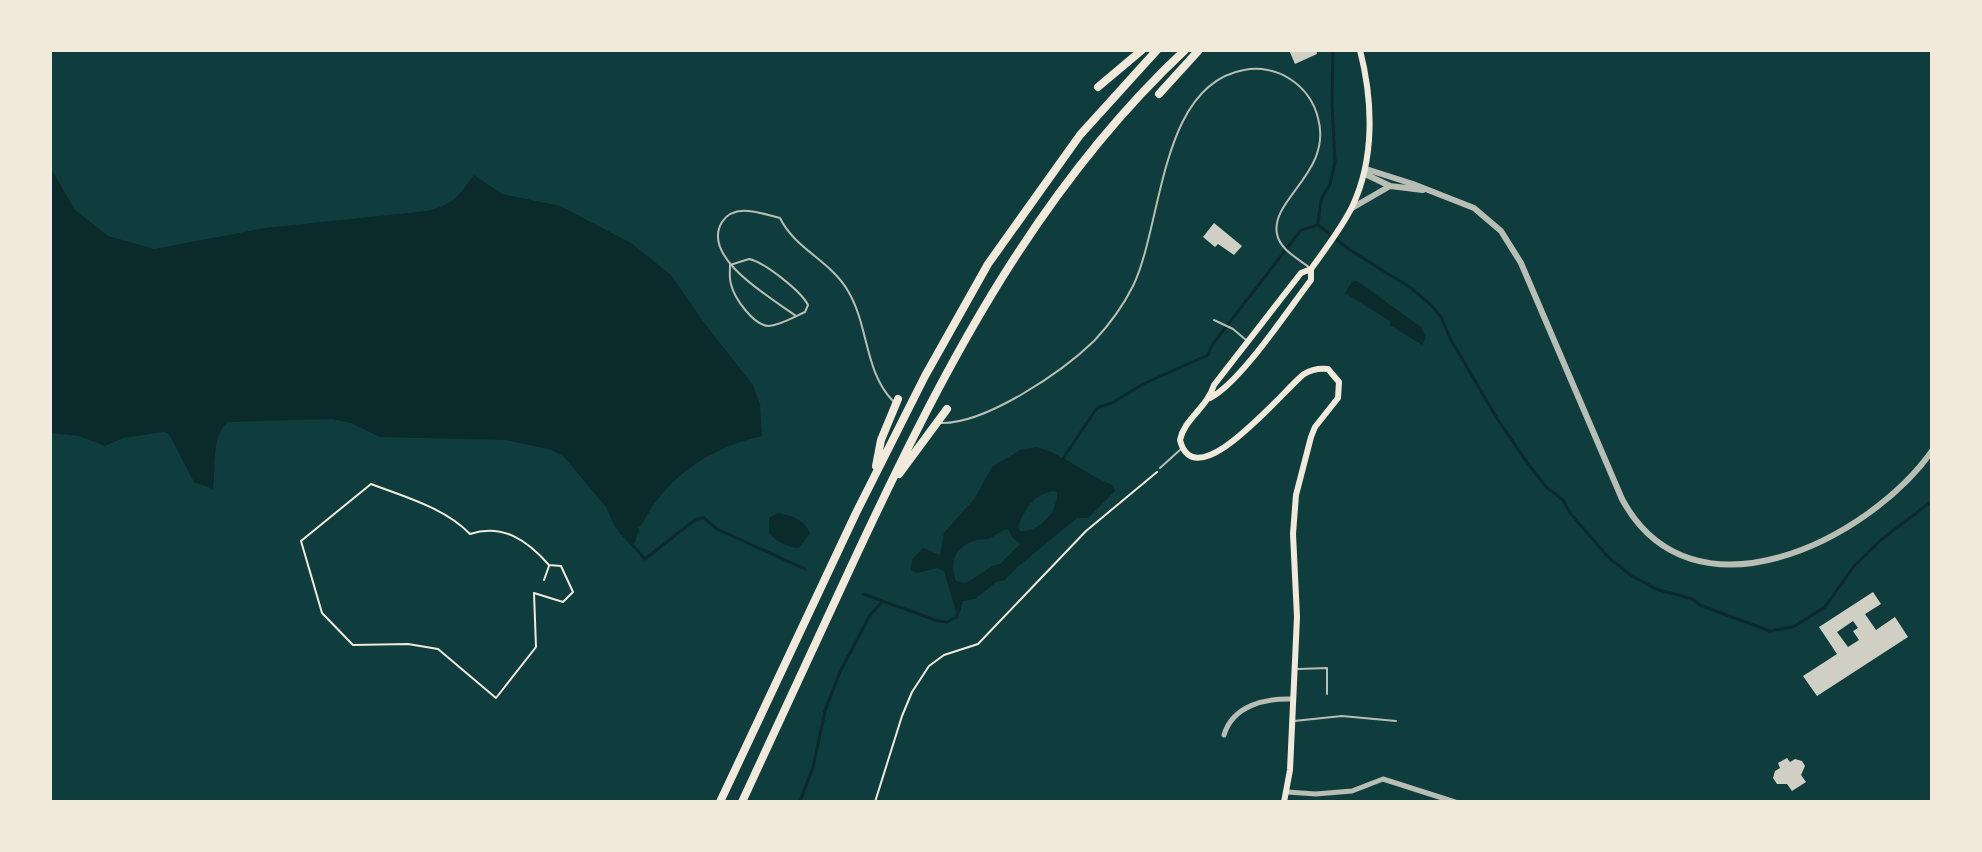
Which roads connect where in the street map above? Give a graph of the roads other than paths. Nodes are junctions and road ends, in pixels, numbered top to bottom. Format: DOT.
graph roads {
  1 [pos="1142,50"];
  2 [pos="1157,50"];
  3 [pos="1185,50"];
  4 [pos="1199,50"];
  5 [pos="1360,50"];
  6 [pos="1098,87"];
  7 [pos="1159,94"];
  8 [pos="1365,172"];
  9 [pos="1390,186"];
  10 [pos="1426,190"];
  11 [pos="1351,209"];
  12 [pos="730,265"];
  13 [pos="1311,269"];
  14 [pos="796,316"];
  15 [pos="1214,320"];
  16 [pos="1247,341"];
  17 [pos="1210,398"];
  18 [pos="898,399"];
  19 [pos="947,409"];
  20 [pos="908,413"];
  21 [pos="916,417"];
  22 [pos="924,420"];
  23 [pos="934,423"];
  24 [pos="1182,448"];
  25 [pos="1932,451"];
  26 [pos="1160,468"];
  27 [pos="874,479"];
  28 [pos="890,484"];
  29 [pos="1294,669"];
  30 [pos="1327,694"];
  31 [pos="1293,699"];
  32 [pos="1292,721"];
  33 [pos="1396,721"];
  34 [pos="1224,735"];
  35 [pos="1287,792"];
  36 [pos="720,802"];
  37 [pos="742,802"];
  38 [pos="1284,802"];
  39 [pos="1455,802"];
  1 -- 6 [label="highway"];
  2 -- 27 [label="highway"];
  3 -- 28 [label="highway"];
  4 -- 7 [label="highway"];
  5 -- 8 [label="main road"];
  8 -- 9 [label="street"];
  8 -- 10 [label="street"];
  8 -- 11 [label="main road"];
  9 -- 10 [label="street"];
  9 -- 11 [label="street"];
  10 -- 25 [label="street"];
  11 -- 13 [label="main road"];
  12 -- 14 [label="lane"];
  12 -- 14 [label="lane"];
  12 -- 14 [label="lane"];
  12 -- 20 [label="lane"];
  13 -- 16 [label="main road"];
  13 -- 17 [label="main road"];
  13 -- 23 [label="lane"];
  15 -- 16 [label="lane"];
  16 -- 17 [label="main road"];
  17 -- 24 [label="main road"];
  18 -- 27 [label="highway"];
  19 -- 28 [label="highway"];
  21 -- 22 [label="lane"];
  24 -- 26 [label="lane"];
  24 -- 29 [label="main road"];
  27 -- 36 [label="highway"];
  28 -- 37 [label="highway"];
  29 -- 30 [label="lane"];
  29 -- 31 [label="main road"];
  31 -- 32 [label="main road"];
  31 -- 34 [label="street"];
  32 -- 33 [label="lane"];
  32 -- 35 [label="main road"];
  35 -- 38 [label="main road"];
  35 -- 39 [label="street"];
}
